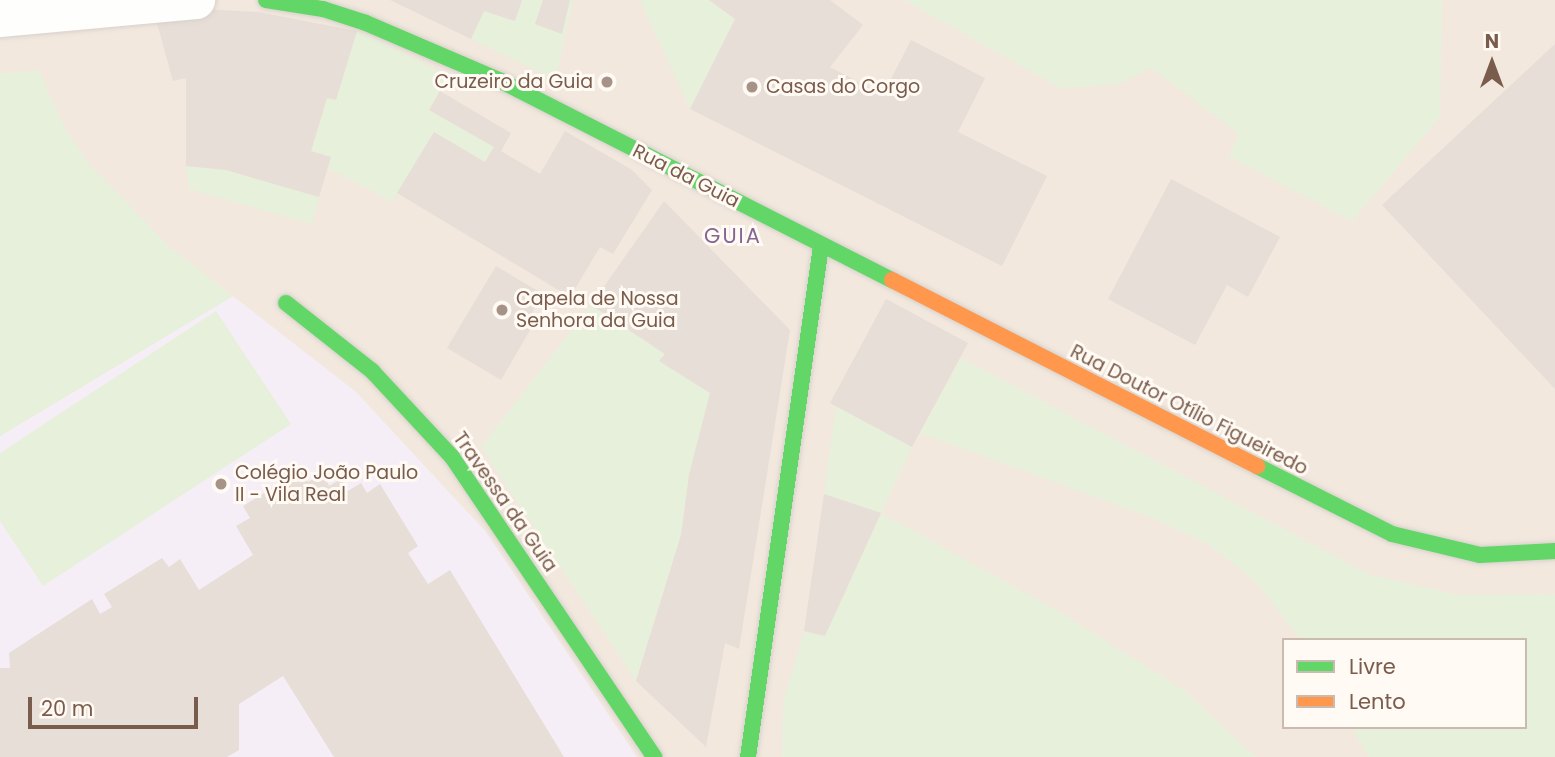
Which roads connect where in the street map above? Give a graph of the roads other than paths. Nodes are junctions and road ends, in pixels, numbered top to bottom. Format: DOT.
graph roads {
  1 [pos="196,0"];
  2 [pos="266,0"];
  3 [pos="0,18"];
  4 [pos="821,246"];
  5 [pos="286,303"];
  6 [pos="1555,551"];
  7 [pos="654,757"];
  8 [pos="748,757"];
  1 -- 3 [label="street"];
  2 -- 4 [label="street, Rua da Guia"];
  4 -- 6 [label="street, Rua Doutor Otílio Figueiredo"];
  4 -- 8 [label="street"];
  5 -- 7 [label="street, Travessa da Guia"];
}
